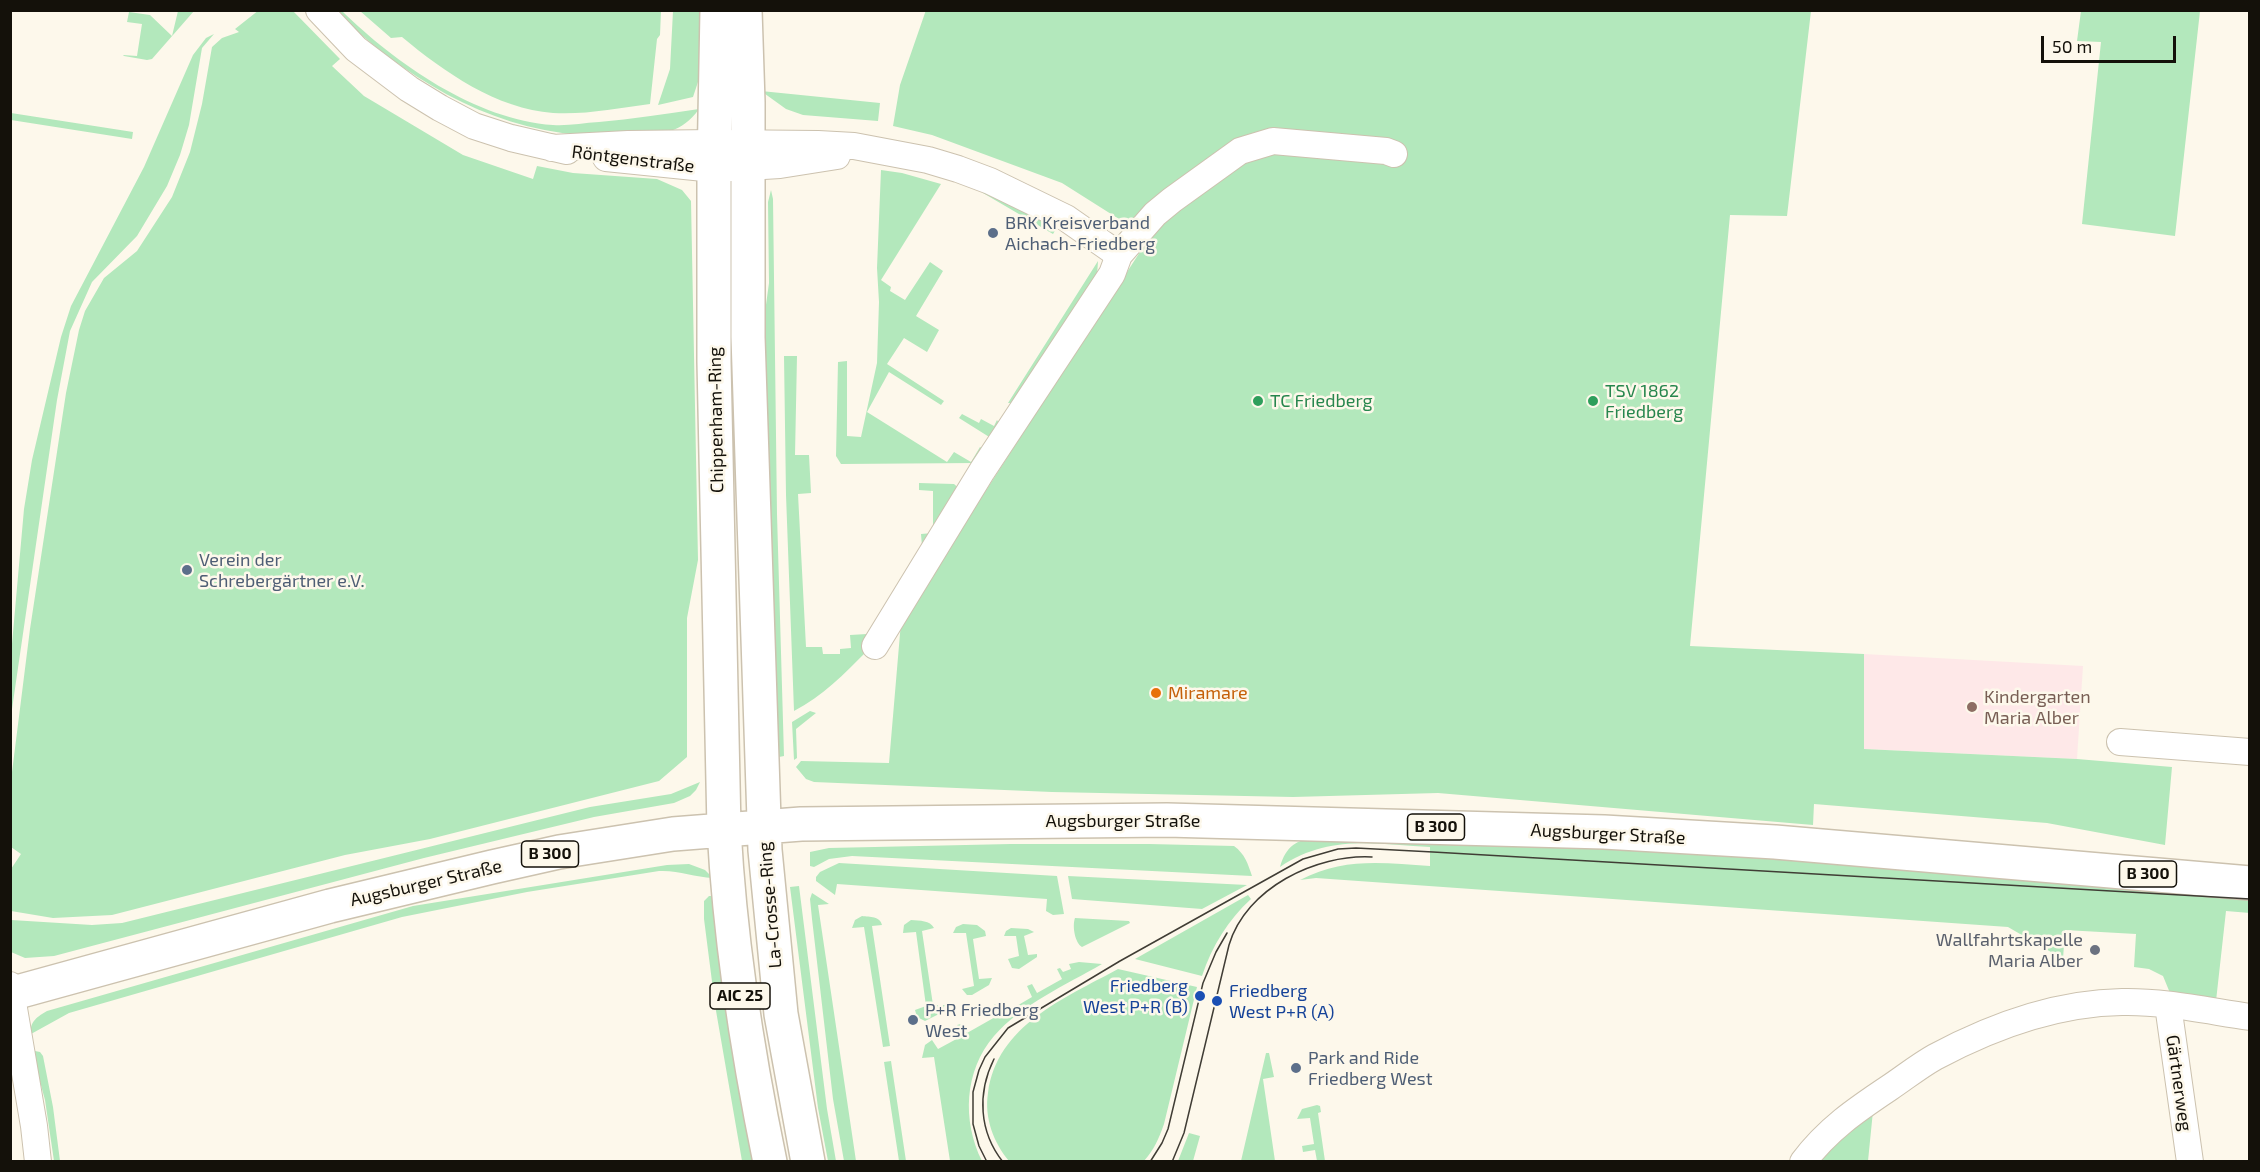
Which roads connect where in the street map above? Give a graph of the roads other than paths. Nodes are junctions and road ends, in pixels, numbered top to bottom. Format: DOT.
graph roads {
  1 [pos="319,10"];
  2 [pos="717,10"];
  3 [pos="745,10"];
  4 [pos="1395,154"];
  5 [pos="748,155"];
  6 [pos="714,156"];
  7 [pos="1119,255"];
  8 [pos="875,646"];
  9 [pos="2120,742"];
  10 [pos="2250,753"];
  11 [pos="764,826"];
  12 [pos="724,830"];
  13 [pos="2250,883"];
  14 [pos="11,991"];
  15 [pos="2168,1005"];
  16 [pos="2250,1017"];
  17 [pos="10,1078"];
  18 [pos="34,1126"];
  19 [pos="38,1161"];
  20 [pos="770,1161"];
  21 [pos="808,1161"];
  22 [pos="1803,1161"];
  23 [pos="2190,1161"];
  1 -- 6 [label="street, Röntgenstraße"];
  2 -- 6 [label="main road, Chippenham-Ring"];
  3 -- 5 [label="main road, Chippenham-Ring"];
  4 -- 7 [label="street"];
  5 -- 6 [label="street, Röntgenstraße"];
  5 -- 7 [label="street, Röntgenstraße"];
  5 -- 11 [label="main road, Chippenham-Ring"];
  6 -- 12 [label="main road, Chippenham-Ring"];
  7 -- 8 [label="street"];
  9 -- 10 [label="street"];
  11 -- 12 [label="main road, Augsburger Straße / B 300"];
  11 -- 13 [label="main road, Augsburger Straße / B 300"];
  11 -- 21 [label="main road, La-Crosse-Ring / AIC 25"];
  12 -- 14 [label="main road, Augsburger Straße / B 300"];
  12 -- 20 [label="main road, AIC 25"];
  14 -- 18 [label="street"];
  15 -- 16 [label="street"];
  15 -- 22 [label="street"];
  15 -- 23 [label="street, Gärtnerweg"];
  17 -- 18 [label="street"];
  18 -- 19 [label="street"];
}
